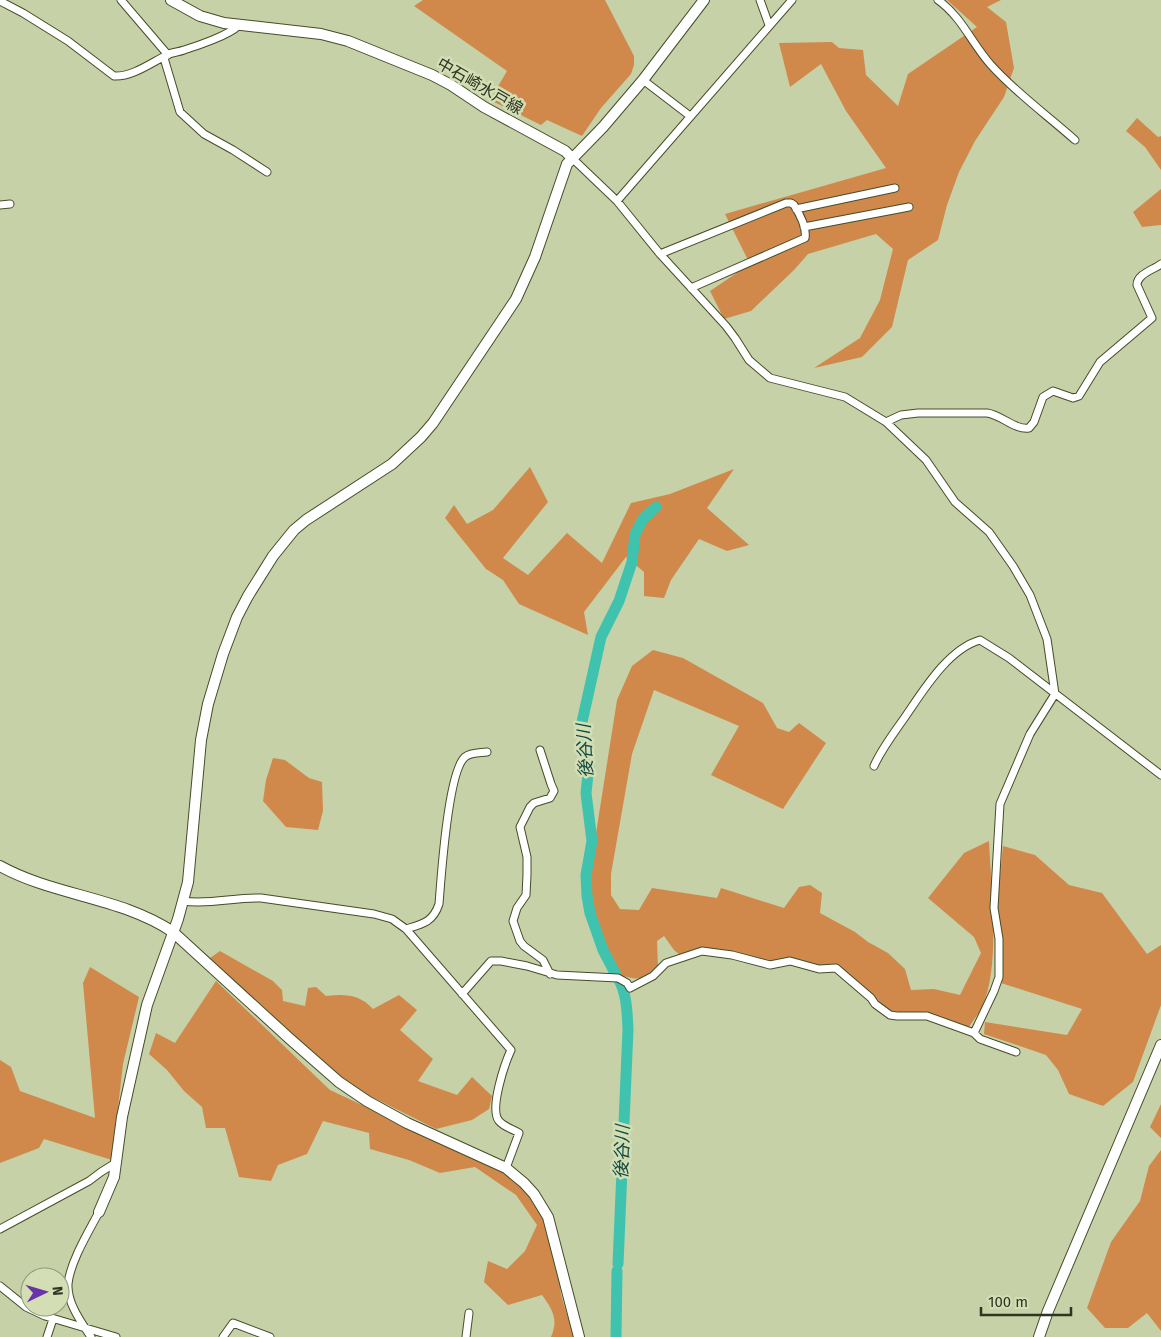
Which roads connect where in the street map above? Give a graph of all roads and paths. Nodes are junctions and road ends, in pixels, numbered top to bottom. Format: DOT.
graph roads {
  1 [pos="120,0"];
  2 [pos="171,0"];
  3 [pos="704,0"];
  4 [pos="760,0"];
  5 [pos="792,0"];
  6 [pos="938,0"];
  7 [pos="0,1"];
  8 [pos="769,25"];
  9 [pos="238,26"];
  10 [pos="166,56"];
  11 [pos="643,80"];
  12 [pos="690,116"];
  13 [pos="1075,140"];
  14 [pos="572,158"];
  15 [pos="267,172"];
  16 [pos="895,188"];
  17 [pos="617,201"];
  18 [pos="10,204"];
  19 [pos="0,205"];
  20 [pos="909,207"];
  21 [pos="796,209"];
  22 [pos="804,227"];
  23 [pos="660,254"];
  24 [pos="1161,264"];
  25 [pos="690,288"];
  26 [pos="886,422"];
  27 [pos="1055,694"];
  28 [pos="540,750"];
  29 [pos="487,752"];
  30 [pos="874,766"];
  31 [pos="1161,776"];
  32 [pos="0,866"];
  33 [pos="183,901"];
  34 [pos="406,929"];
  35 [pos="173,932"];
  36 [pos="550,974"];
  37 [pos="462,994"];
  38 [pos="974,1033"];
  39 [pos="1161,1045"];
  40 [pos="1016,1052"];
  41 [pos="117,1162"];
  42 [pos="506,1168"];
  43 [pos="98,1212"];
  44 [pos="0,1230"];
  45 [pos="0,1286"];
  46 [pos="469,1313"];
  47 [pos="53,1319"];
  48 [pos="85,1327"];
  49 [pos="47,1337"];
  50 [pos="91,1337"];
  51 [pos="116,1337"];
  52 [pos="223,1337"];
  53 [pos="270,1337"];
  54 [pos="466,1337"];
  55 [pos="580,1337"];
  56 [pos="1039,1337"];
  1 -- 10 [label="street"];
  2 -- 9 [label="street, 中石崎水戸線"];
  3 -- 11 [label="street"];
  4 -- 8 [label="street"];
  5 -- 8 [label="street"];
  6 -- 13 [label="street"];
  7 -- 10 [label="street"];
  8 -- 12 [label="street"];
  9 -- 10 [label="street"];
  9 -- 14 [label="street, 中石崎水戸線"];
  10 -- 15 [label="street"];
  11 -- 12 [label="street"];
  11 -- 14 [label="street"];
  12 -- 17 [label="street"];
  14 -- 17 [label="street"];
  14 -- 33 [label="street"];
  16 -- 21 [label="street"];
  17 -- 23 [label="street"];
  18 -- 19 [label="street"];
  20 -- 22 [label="street"];
  21 -- 22 [label="street"];
  21 -- 23 [label="street"];
  22 -- 25 [label="street"];
  23 -- 25 [label="street"];
  24 -- 26 [label="street"];
  25 -- 26 [label="street"];
  26 -- 27 [label="street"];
  27 -- 30 [label="street"];
  27 -- 31 [label="street"];
  27 -- 38 [label="street"];
  28 -- 36 [label="street"];
  29 -- 34 [label="street"];
  32 -- 35 [label="street"];
  33 -- 34 [label="street"];
  33 -- 35 [label="street"];
  34 -- 37 [label="street"];
  35 -- 41 [label="street"];
  35 -- 42 [label="street"];
  36 -- 37 [label="street"];
  36 -- 38 [label="street"];
  37 -- 42 [label="street"];
  38 -- 40 [label="street"];
  39 -- 56 [label="street"];
  41 -- 43 [label="street"];
  41 -- 44 [label="street"];
  42 -- 55 [label="street"];
  43 -- 48 [label="street"];
  45 -- 47 [label="street"];
  46 -- 54 [label="street"];
  47 -- 48 [label="street"];
  47 -- 49 [label="street"];
  48 -- 50 [label="street"];
  48 -- 51 [label="street"];
  52 -- 53 [label="street"];
}
